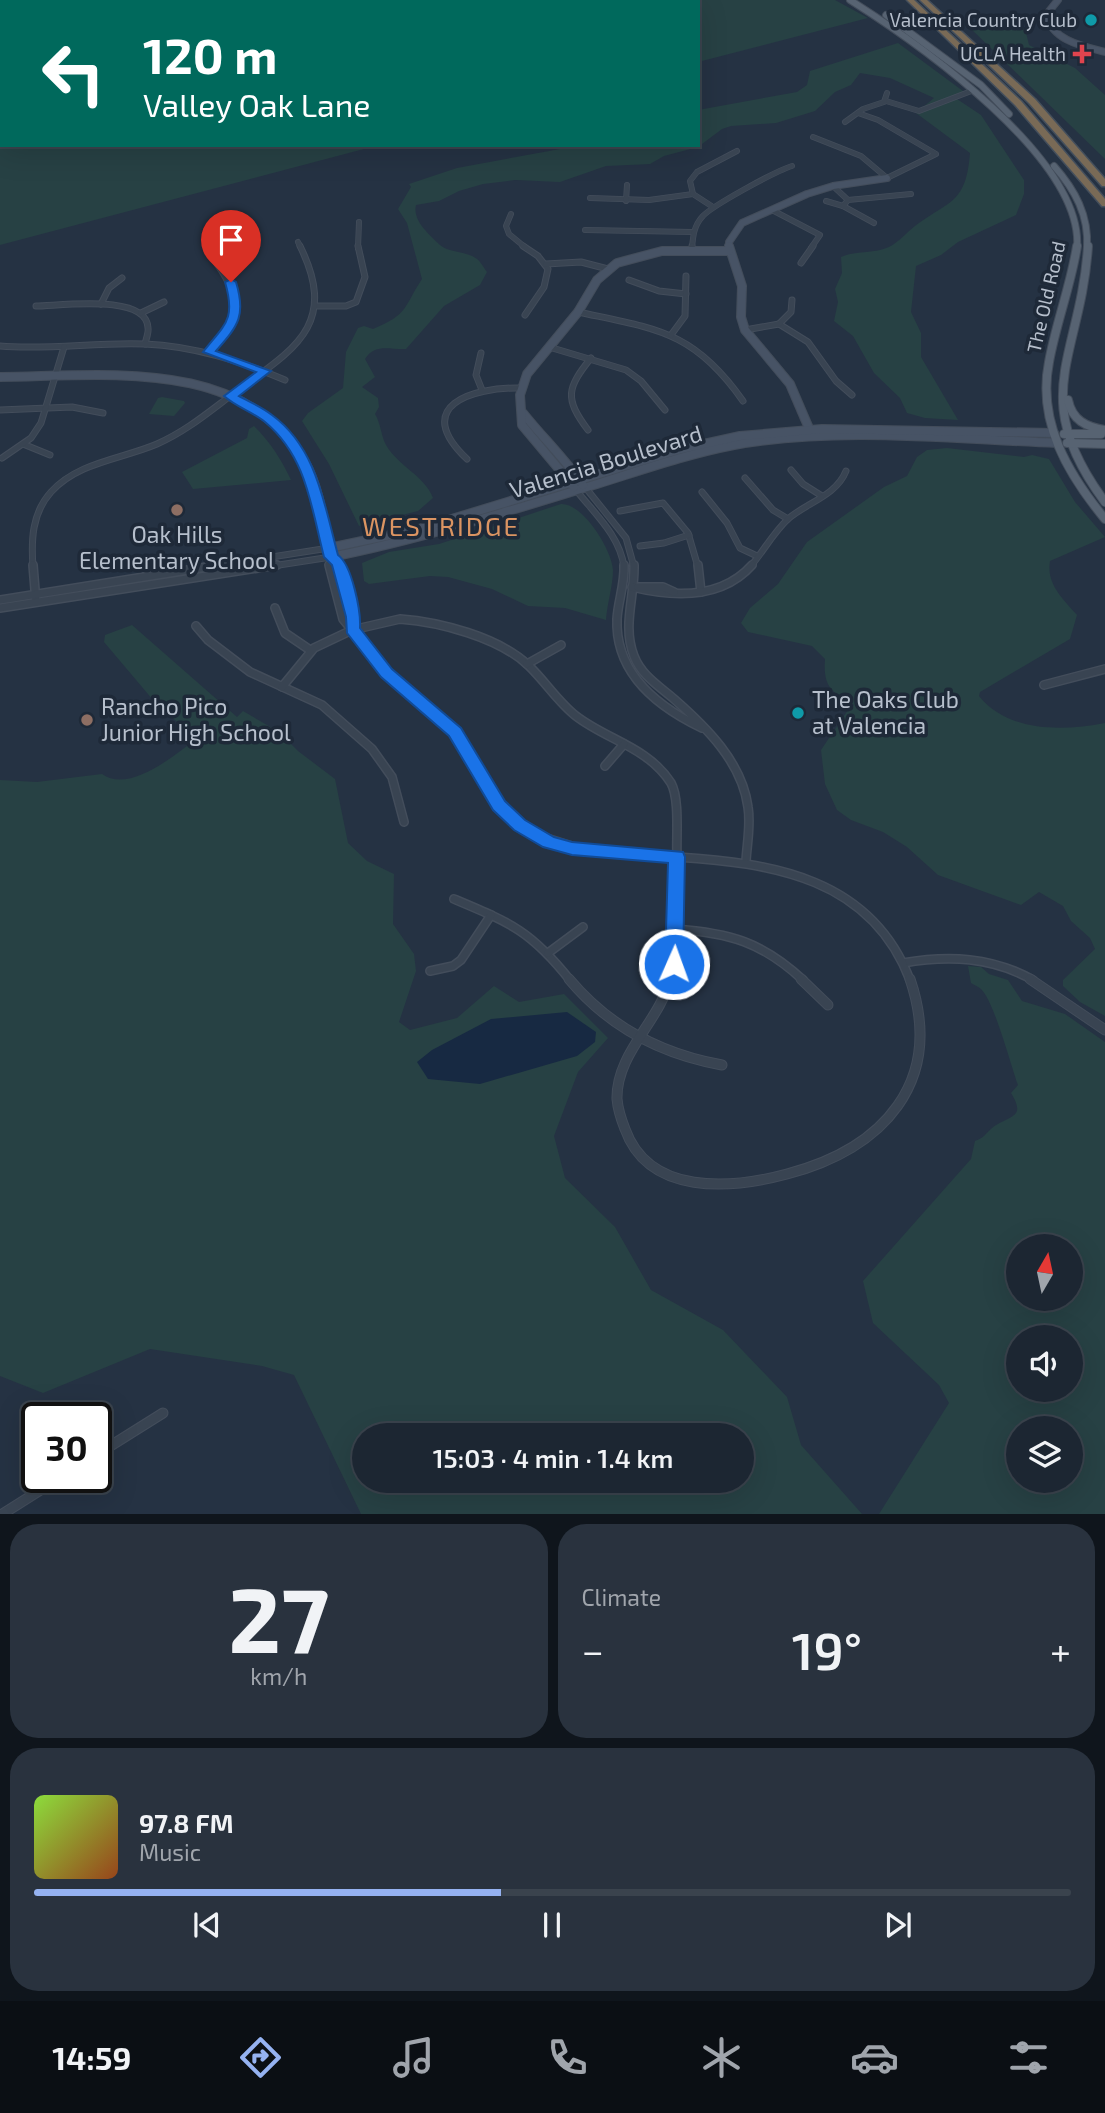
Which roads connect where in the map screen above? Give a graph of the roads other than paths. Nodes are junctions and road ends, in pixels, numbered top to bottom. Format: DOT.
graph roads {
  1 [pos="850,0"];
  2 [pos="860,0"];
  3 [pos="909,0"];
  4 [pos="1058,0"];
  5 [pos="926,2"];
  6 [pos="1105,52"];
  7 [pos="974,90"];
  8 [pos="887,93"];
  9 [pos="886,101"];
  10 [pos="858,113"];
  11 [pos="845,122"];
  12 [pos="813,137"];
  13 [pos="737,150"];
  14 [pos="792,166"];
  15 [pos="887,178"];
  16 [pos="1105,184"];
  17 [pos="627,185"];
  18 [pos="833,186"];
  19 [pos="693,194"];
  20 [pos="911,194"];
  21 [pos="590,198"];
  22 [pos="848,200"];
  23 [pos="626,201"];
  24 [pos="826,201"];
  25 [pos="1105,204"];
  26 [pos="713,206"];
  27 [pos="843,206"];
  28 [pos="772,210"];
  29 [pos="511,214"];
  30 [pos="359,222"];
  31 [pos="874,223"];
  32 [pos="585,230"];
  33 [pos="692,232"];
  34 [pos="298,242"];
  35 [pos="692,250"];
  36 [pos="729,251"];
  37 [pos="802,263"];
  38 [pos="217,264"];
  39 [pos="546,264"];
  40 [pos="608,269"];
  41 [pos="686,276"];
  42 [pos="122,278"];
  43 [pos="629,280"];
  44 [pos="686,294"];
  45 [pos="792,300"];
  46 [pos="164,302"];
  47 [pos="101,304"];
  48 [pos="36,306"];
  49 [pos="316,306"];
  50 [pos="578,312"];
  51 [pos="141,313"];
  52 [pos="525,315"];
  53 [pos="779,324"];
  54 [pos="745,330"];
  55 [pos="671,335"];
  56 [pos="145,344"];
  57 [pos="0,346"];
  58 [pos="64,347"];
  59 [pos="550,347"];
  60 [pos="209,352"];
  61 [pos="481,353"];
  62 [pos="591,358"];
  63 [pos="265,371"];
  64 [pos="56,375"];
  65 [pos="0,377"];
  66 [pos="285,380"];
  67 [pos="1063,385"];
  68 [pos="521,388"];
  69 [pos="482,390"];
  70 [pos="852,395"];
  71 [pos="230,396"];
  72 [pos="743,401"];
  73 [pos="46,408"];
  74 [pos="0,410"];
  75 [pos="665,410"];
  76 [pos="103,413"];
  77 [pos="588,430"];
  78 [pos="1105,432"];
  79 [pos="811,433"];
  80 [pos="1056,438"];
  81 [pos="1070,438"];
  82 [pos="23,444"];
  83 [pos="1105,444"];
  84 [pos="50,455"];
  85 [pos="2,457"];
  86 [pos="467,459"];
  87 [pos="791,470"];
  88 [pos="846,471"];
  89 [pos="745,478"];
  90 [pos="578,485"];
  91 [pos="702,492"];
  92 [pos="822,496"];
  93 [pos="1105,502"];
  94 [pos="620,511"];
  95 [pos="788,519"];
  96 [pos="1105,519"];
  97 [pos="689,535"];
  98 [pos="640,546"];
  99 [pos="330,552"];
  100 [pos="757,556"];
  101 [pos="623,586"];
  102 [pos="632,587"];
  103 [pos="701,592"];
  104 [pos="35,598"];
  105 [pos="0,600"];
  106 [pos="0,608"];
  107 [pos="275,608"];
  108 [pos="196,626"];
  109 [pos="353,629"];
  110 [pos="561,646"];
  111 [pos="310,650"];
  112 [pos="527,664"];
  113 [pos="1105,669"];
  114 [pos="1044,685"];
  115 [pos="282,687"];
  116 [pos="703,729"];
  117 [pos="624,744"];
  118 [pos="605,766"];
  119 [pos="404,822"];
  120 [pos="677,857"];
  121 [pos="746,861"];
  122 [pos="454,899"];
  123 [pos="491,915"];
  124 [pos="583,927"];
  125 [pos="675,929"];
  126 [pos="548,953"];
  127 [pos="903,963"];
  128 [pos="430,971"];
  129 [pos="828,1005"];
  130 [pos="1105,1030"];
  131 [pos="640,1038"];
  132 [pos="722,1065"];
  133 [pos="163,1413"];
  134 [pos="112,1445"];
  135 [pos="35,1493"];
  136 [pos="1,1514"];
  1 -- 7 [label="main road, The Old Road"];
  2 -- 67 [label="main road, The Old Road"];
  3 -- 25 [label="highway"];
  4 -- 6 [label="street"];
  5 -- 16 [label="highway"];
  7 -- 9 [label="street"];
  7 -- 80 [label="main road, The Old Road"];
  8 -- 9 [label="street"];
  9 -- 10 [label="street"];
  10 -- 11 [label="street"];
  10 -- 15 [label="street"];
  12 -- 15 [label="street"];
  13 -- 19 [label="street"];
  14 -- 26 [label="street"];
  15 -- 18 [label="street"];
  17 -- 23 [label="street"];
  18 -- 22 [label="street"];
  18 -- 28 [label="street"];
  19 -- 23 [label="street"];
  19 -- 26 [label="street"];
  20 -- 22 [label="street"];
  21 -- 23 [label="street"];
  22 -- 27 [label="street"];
  24 -- 27 [label="street"];
  26 -- 33 [label="street"];
  27 -- 31 [label="street"];
  28 -- 36 [label="street"];
  28 -- 37 [label="street"];
  29 -- 39 [label="street"];
  30 -- 49 [label="street"];
  32 -- 33 [label="street"];
  33 -- 35 [label="street"];
  34 -- 49 [label="street"];
  35 -- 36 [label="street"];
  35 -- 40 [label="street"];
  36 -- 54 [label="street"];
  38 -- 60 [label="street"];
  39 -- 40 [label="street"];
  39 -- 52 [label="street"];
  40 -- 50 [label="street"];
  41 -- 44 [label="street"];
  42 -- 47 [label="street"];
  43 -- 44 [label="street"];
  44 -- 55 [label="street"];
  45 -- 53 [label="street"];
  46 -- 51 [label="street"];
  47 -- 48 [label="street"];
  47 -- 51 [label="street"];
  49 -- 63 [label="street"];
  50 -- 55 [label="street"];
  50 -- 59 [label="street"];
  51 -- 56 [label="street"];
  53 -- 54 [label="street"];
  53 -- 70 [label="street"];
  54 -- 79 [label="street"];
  55 -- 72 [label="street"];
  56 -- 58 [label="street"];
  56 -- 60 [label="street"];
  57 -- 58 [label="street"];
  58 -- 64 [label="street"];
  59 -- 62 [label="street"];
  59 -- 68 [label="street"];
  60 -- 63 [label="street"];
  61 -- 69 [label="street"];
  62 -- 75 [label="street"];
  62 -- 77 [label="street"];
  63 -- 66 [label="street"];
  63 -- 71 [label="street"];
  64 -- 65 [label="street"];
  64 -- 71 [label="street"];
  64 -- 73 [label="street"];
  67 -- 78 [label="main road"];
  67 -- 81 [label="main road, The Old Road"];
  68 -- 69 [label="street"];
  68 -- 90 [label="street"];
  69 -- 86 [label="street"];
  71 -- 99 [label="street"];
  71 -- 104 [label="street"];
  73 -- 74 [label="street"];
  73 -- 76 [label="street"];
  73 -- 82 [label="street"];
  78 -- 81 [label="main road, Valencia Boulevard"];
  79 -- 80 [label="street, Valencia Boulevard"];
  79 -- 90 [label="street, Valencia Boulevard"];
  80 -- 81 [label="main road, Valencia Boulevard"];
  80 -- 96 [label="main road, The Old Road"];
  81 -- 83 [label="main road, Valencia Boulevard"];
  81 -- 93 [label="main road, The Old Road"];
  82 -- 84 [label="street"];
  82 -- 85 [label="street"];
  87 -- 92 [label="street"];
  88 -- 92 [label="street"];
  89 -- 95 [label="street"];
  90 -- 99 [label="street, Valencia Boulevard"];
  90 -- 101 [label="street"];
  90 -- 102 [label="street"];
  91 -- 100 [label="street"];
  92 -- 95 [label="street"];
  94 -- 97 [label="street"];
  95 -- 100 [label="street"];
  97 -- 98 [label="street"];
  97 -- 103 [label="street"];
  99 -- 104 [label="street, Valencia Boulevard"];
  99 -- 109 [label="street"];
  99 -- 109 [label="street"];
  100 -- 103 [label="street"];
  101 -- 102 [label="street"];
  101 -- 116 [label="street"];
  102 -- 103 [label="street"];
  102 -- 116 [label="street"];
  104 -- 105 [label="street, Valencia Boulevard"];
  104 -- 106 [label="street, Valencia Boulevard"];
  107 -- 111 [label="street"];
  108 -- 115 [label="street"];
  109 -- 111 [label="street"];
  109 -- 112 [label="street"];
  109 -- 120 [label="street"];
  110 -- 112 [label="street"];
  111 -- 115 [label="street"];
  112 -- 117 [label="street"];
  113 -- 114 [label="street"];
  115 -- 119 [label="street"];
  116 -- 121 [label="street"];
  117 -- 118 [label="street"];
  117 -- 120 [label="street"];
  120 -- 121 [label="street"];
  120 -- 125 [label="street"];
  121 -- 127 [label="street"];
  122 -- 123 [label="street"];
  123 -- 126 [label="street"];
  123 -- 128 [label="street"];
  124 -- 126 [label="street"];
  125 -- 129 [label="street"];
  125 -- 131 [label="street"];
  126 -- 131 [label="street"];
  127 -- 130 [label="street"];
  127 -- 131 [label="street"];
  131 -- 132 [label="street"];
  133 -- 134 [label="street"];
  135 -- 136 [label="street"];
}
